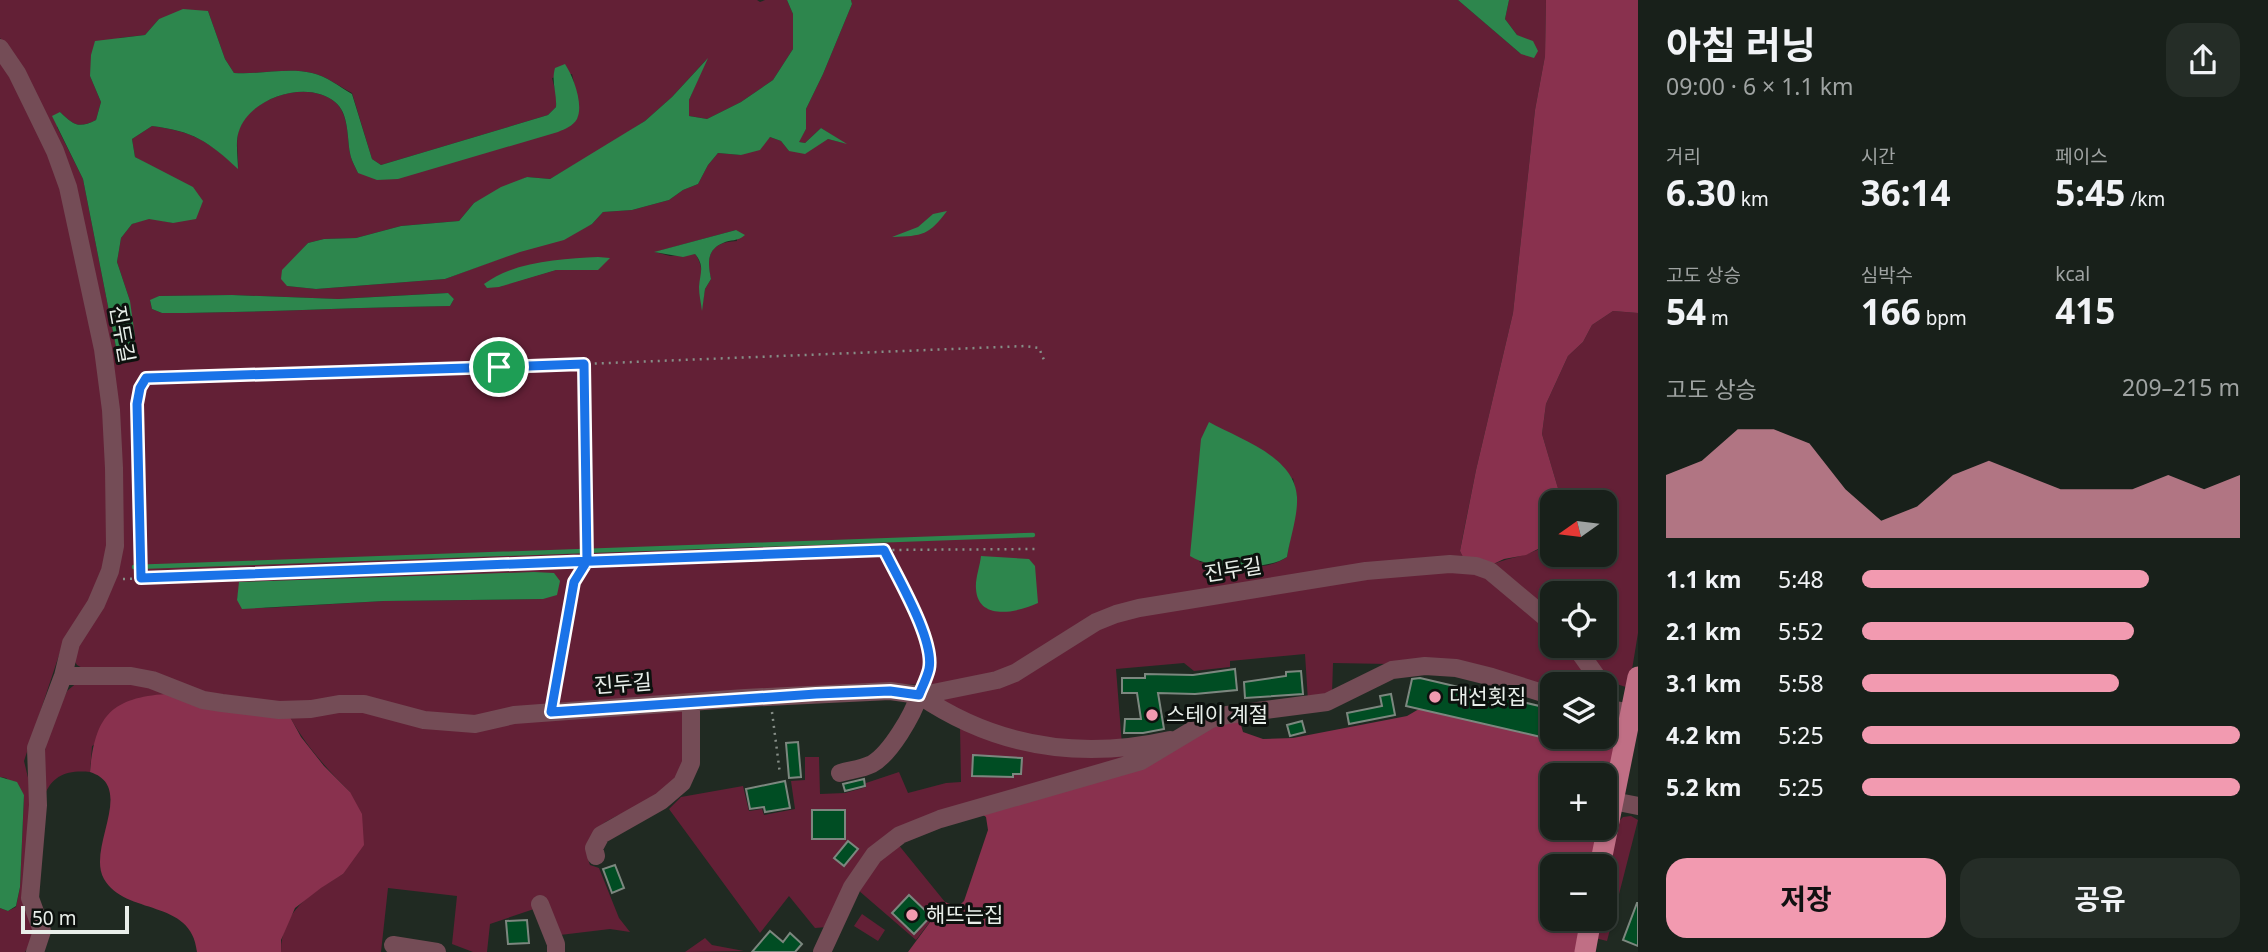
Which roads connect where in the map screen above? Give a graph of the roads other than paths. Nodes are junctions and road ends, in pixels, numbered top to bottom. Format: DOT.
graph roads {
  1 [pos="0,48"];
  2 [pos="1540,612"];
  3 [pos="63,676"];
  4 [pos="1638,677"];
  5 [pos="1540,692"];
  6 [pos="919,695"];
  7 [pos="691,702"];
  8 [pos="1617,710"];
  9 [pos="1183,737"];
  10 [pos="839,773"];
  11 [pos="1617,802"];
  12 [pos="1638,806"];
  13 [pos="596,856"];
  14 [pos="540,904"];
  15 [pos="1589,931"];
  16 [pos="393,945"];
  17 [pos="35,952"];
  18 [pos="437,952"];
  19 [pos="556,952"];
  20 [pos="822,952"];
  21 [pos="1585,952"];
  1 -- 3 [label="street, 진두길"];
  2 -- 6 [label="street, 진두길"];
  3 -- 7 [label="street, 진두길"];
  3 -- 17 [label="street, 진두길"];
  4 -- 8 [label="main road"];
  5 -- 9 [label="street, 진두길"];
  6 -- 7 [label="street, 진두길"];
  6 -- 9 [label="street, 진두길"];
  6 -- 10 [label="street"];
  7 -- 13 [label="street"];
  9 -- 20 [label="street, 진두길"];
  11 -- 12 [label="street"];
  14 -- 19 [label="street"];
  15 -- 21 [label="main road"];
  16 -- 18 [label="street"];
}
